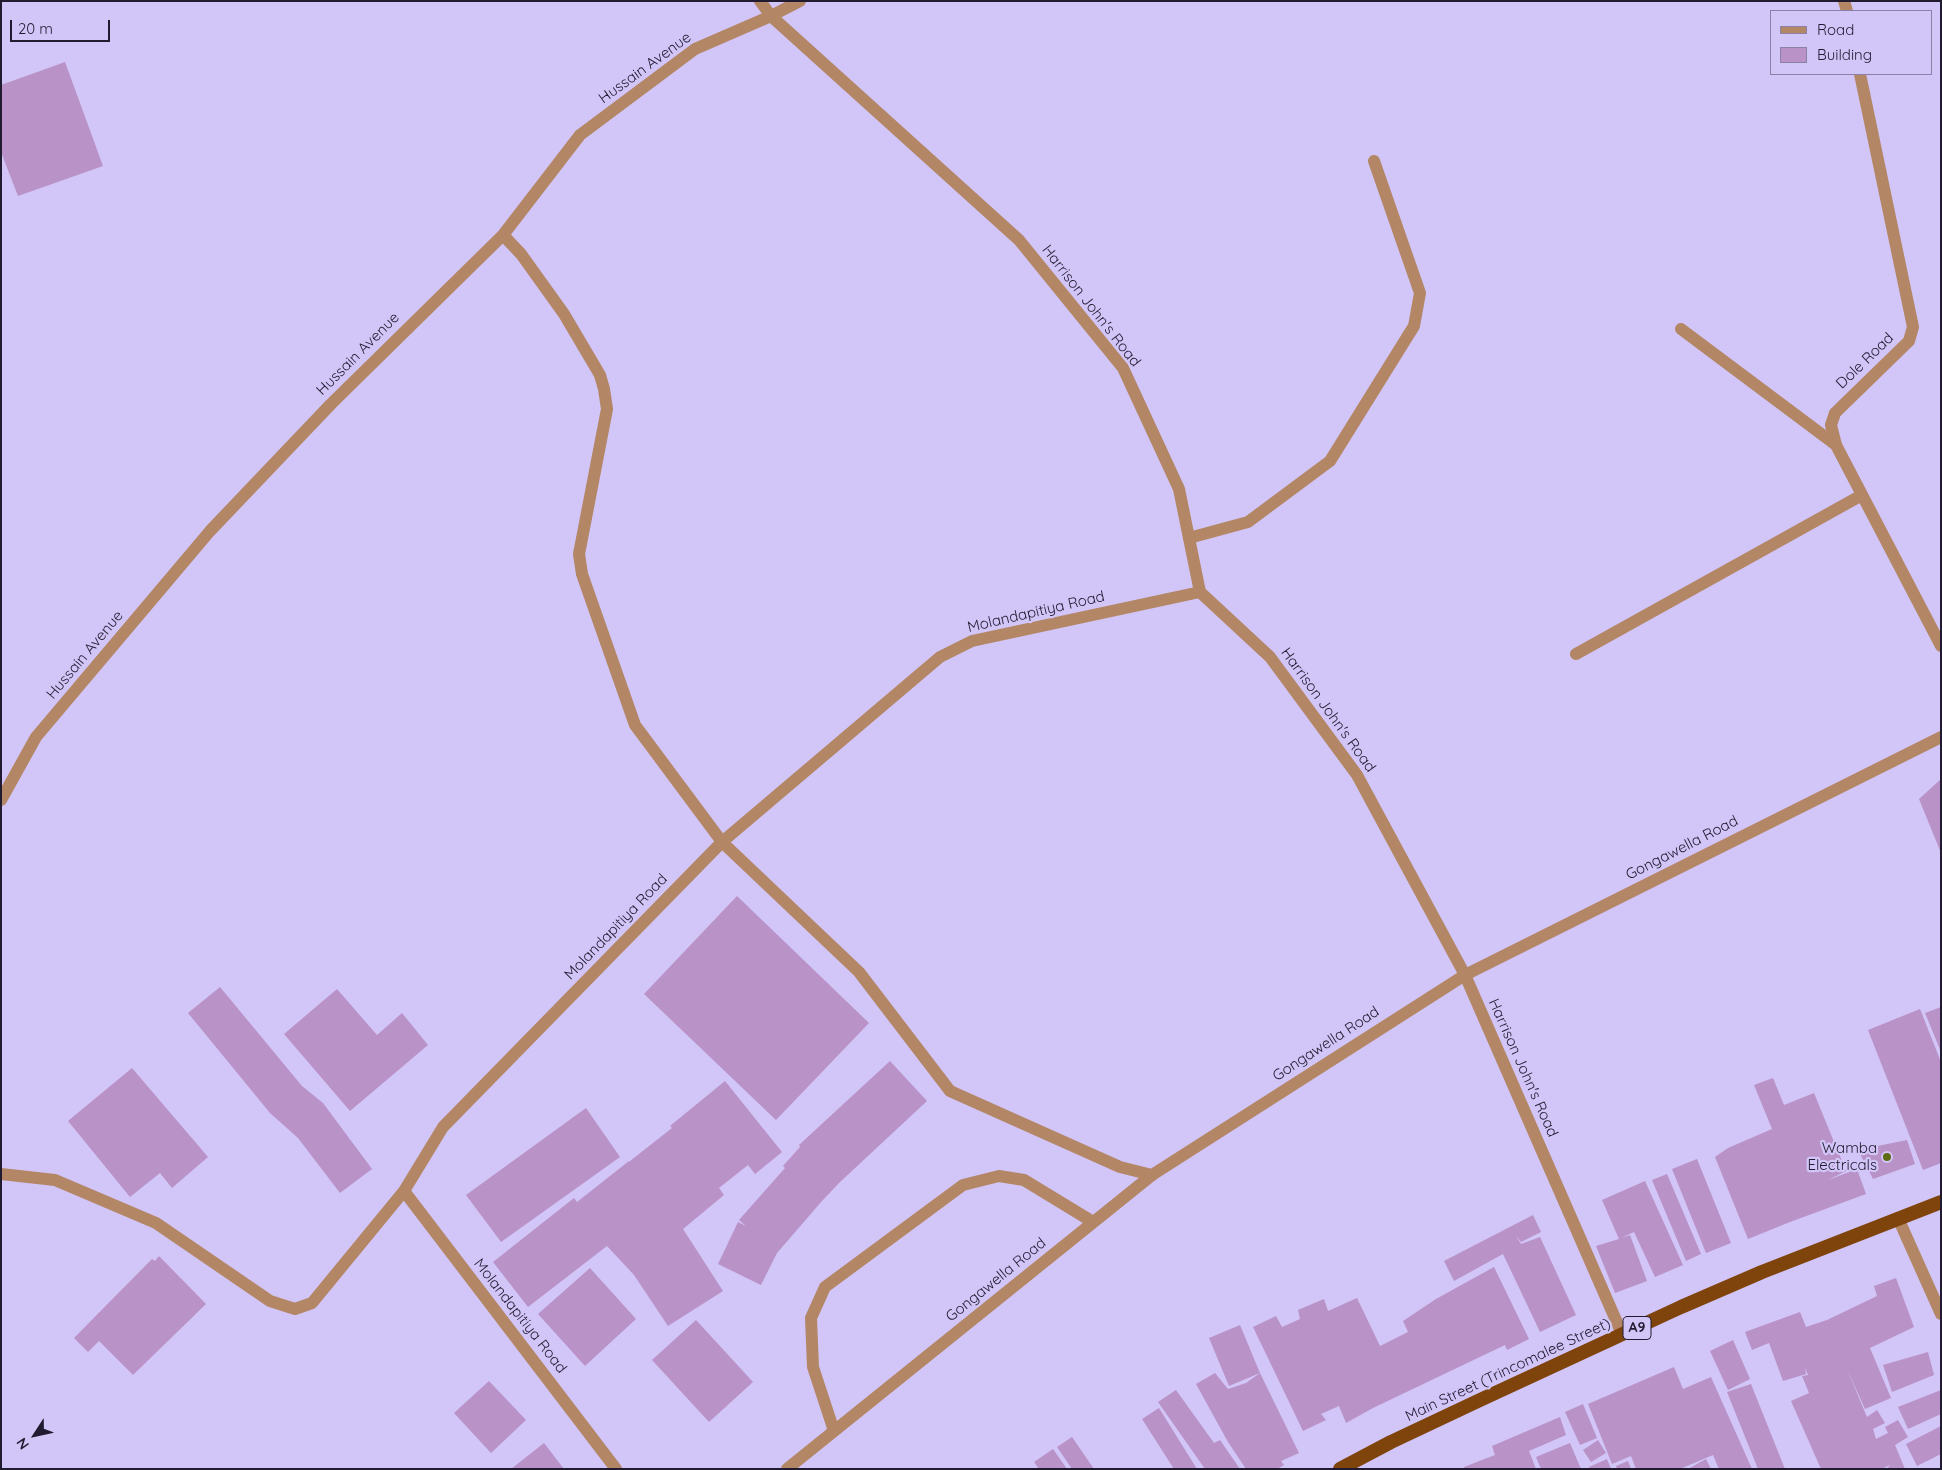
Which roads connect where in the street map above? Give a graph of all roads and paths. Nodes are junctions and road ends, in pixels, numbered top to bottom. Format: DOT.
graph roads {
  1 [pos="760,1"];
  2 [pos="800,1"];
  3 [pos="771,16"];
  4 [pos="1860,75"];
  5 [pos="1374,161"];
  6 [pos="503,235"];
  7 [pos="1681,329"];
  8 [pos="1836,445"];
  9 [pos="1862,495"];
  10 [pos="1189,538"];
  11 [pos="1200,592"];
  12 [pos="1941,646"];
  13 [pos="1576,654"];
  14 [pos="1941,737"];
  15 [pos="1,800"];
  16 [pos="722,842"];
  17 [pos="1465,975"];
  18 [pos="1,1174"];
  19 [pos="1152,1175"];
  20 [pos="404,1192"];
  21 [pos="1941,1202"];
  22 [pos="1898,1218"];
  23 [pos="1093,1222"];
  24 [pos="1941,1314"];
  25 [pos="1622,1334"];
  26 [pos="834,1431"];
  27 [pos="616,1469"];
  28 [pos="787,1469"];
  29 [pos="1340,1469"];
  1 -- 3 [label="street, Harrison John's Road"];
  2 -- 3 [label="street, Hussain Avenue"];
  3 -- 6 [label="street, Hussain Avenue"];
  3 -- 10 [label="street, Harrison John's Road"];
  4 -- 8 [label="street, Dole Road"];
  5 -- 10 [label="street"];
  6 -- 15 [label="street, Hussain Avenue"];
  6 -- 16 [label="street"];
  7 -- 8 [label="street"];
  8 -- 9 [label="street, Dole Road"];
  9 -- 12 [label="street, Dole Road"];
  9 -- 13 [label="street"];
  10 -- 11 [label="street, Harrison John's Road"];
  11 -- 16 [label="street, Molandapitiya Road"];
  11 -- 17 [label="street, Harrison John's Road"];
  14 -- 17 [label="street, Gongawella Road"];
  16 -- 19 [label="street"];
  16 -- 20 [label="street, Molandapitiya Road"];
  17 -- 19 [label="street, Gongawella Road"];
  17 -- 25 [label="street, Harrison John's Road"];
  18 -- 20 [label="street"];
  19 -- 23 [label="street, Gongawella Road"];
  20 -- 27 [label="street, Molandapitiya Road"];
  21 -- 22 [label="highway, Main Street (Trincomalee Street) / A9"];
  22 -- 24 [label="street"];
  22 -- 25 [label="highway, Main Street (Trincomalee Street) / A9"];
  23 -- 26 [label="street, Gongawella Road"];
  23 -- 26 [label="street"];
  25 -- 29 [label="highway, Main Street (Trincomalee Street) / A9"];
  26 -- 28 [label="street, Gongawella Road"];
}
